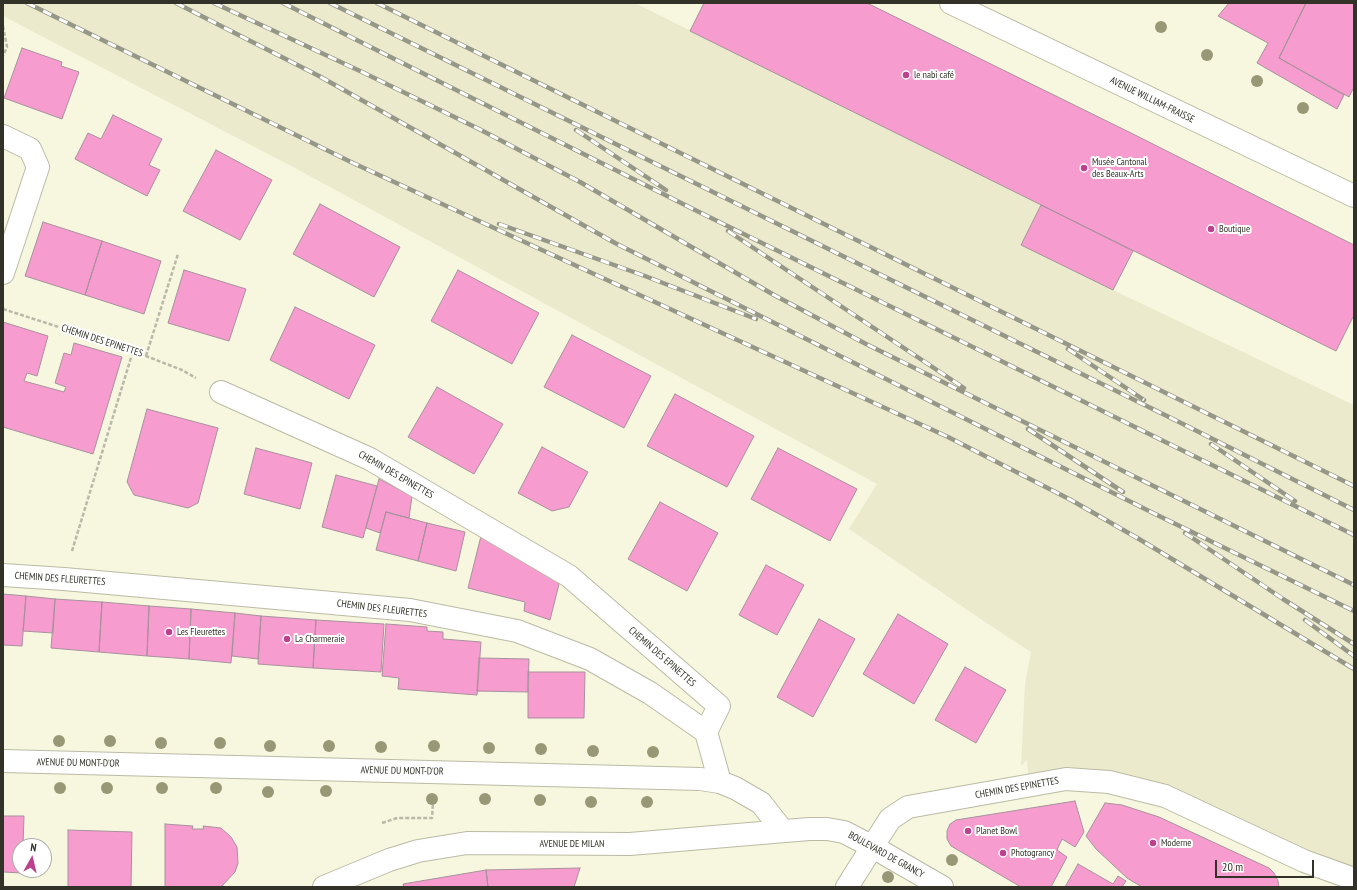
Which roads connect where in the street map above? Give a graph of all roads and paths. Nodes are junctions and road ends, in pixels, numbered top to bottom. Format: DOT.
graph roads {
  1 [pos="951,3"];
  2 [pos="3,26"];
  3 [pos="3,56"];
  4 [pos="3,136"];
  5 [pos="1354,196"];
  6 [pos="178,254"];
  7 [pos="3,273"];
  8 [pos="3,309"];
  9 [pos="133,350"];
  10 [pos="146,356"];
  11 [pos="221,392"];
  12 [pos="3,575"];
  13 [pos="64,579"];
  14 [pos="706,732"];
  15 [pos="3,762"];
  16 [pos="720,782"];
  17 [pos="433,802"];
  18 [pos="382,823"];
  19 [pos="827,829"];
  20 [pos="782,830"];
  21 [pos="874,847"];
  22 [pos="1354,878"];
  23 [pos="324,887"];
  24 [pos="847,887"];
  25 [pos="942,887"];
  1 -- 5 [label="street, AVENUE WILLIAM-FRAISSE"];
  2 -- 3 [label="path"];
  4 -- 7 [label="street"];
  6 -- 10 [label="path"];
  8 -- 9 [label="path, CHEMIN DES EPINETTES"];
  9 -- 10 [label="path, CHEMIN DES EPINETTES"];
  9 -- 13 [label="path"];
  10 -- 11 [label="path, CHEMIN DES EPINETTES"];
  11 -- 14 [label="street, CHEMIN DES EPINETTES"];
  12 -- 13 [label="street, CHEMIN DES FLEURETTES"];
  13 -- 14 [label="street, CHEMIN DES FLEURETTES"];
  14 -- 16 [label="street"];
  15 -- 16 [label="street, AVENUE DU MONT-D'OR"];
  16 -- 20 [label="street, AVENUE DU MONT-D'OR"];
  17 -- 18 [label="path"];
  19 -- 20 [label="street, AVENUE DE MILAN"];
  19 -- 21 [label="street, BOULEVARD DE GRANCY"];
  20 -- 23 [label="street, AVENUE DE MILAN"];
  21 -- 22 [label="street, CHEMIN DES EPINETTES"];
  21 -- 24 [label="street, CHEMIN DES EPINETTES"];
  21 -- 25 [label="street, BOULEVARD DE GRANCY"];
}
